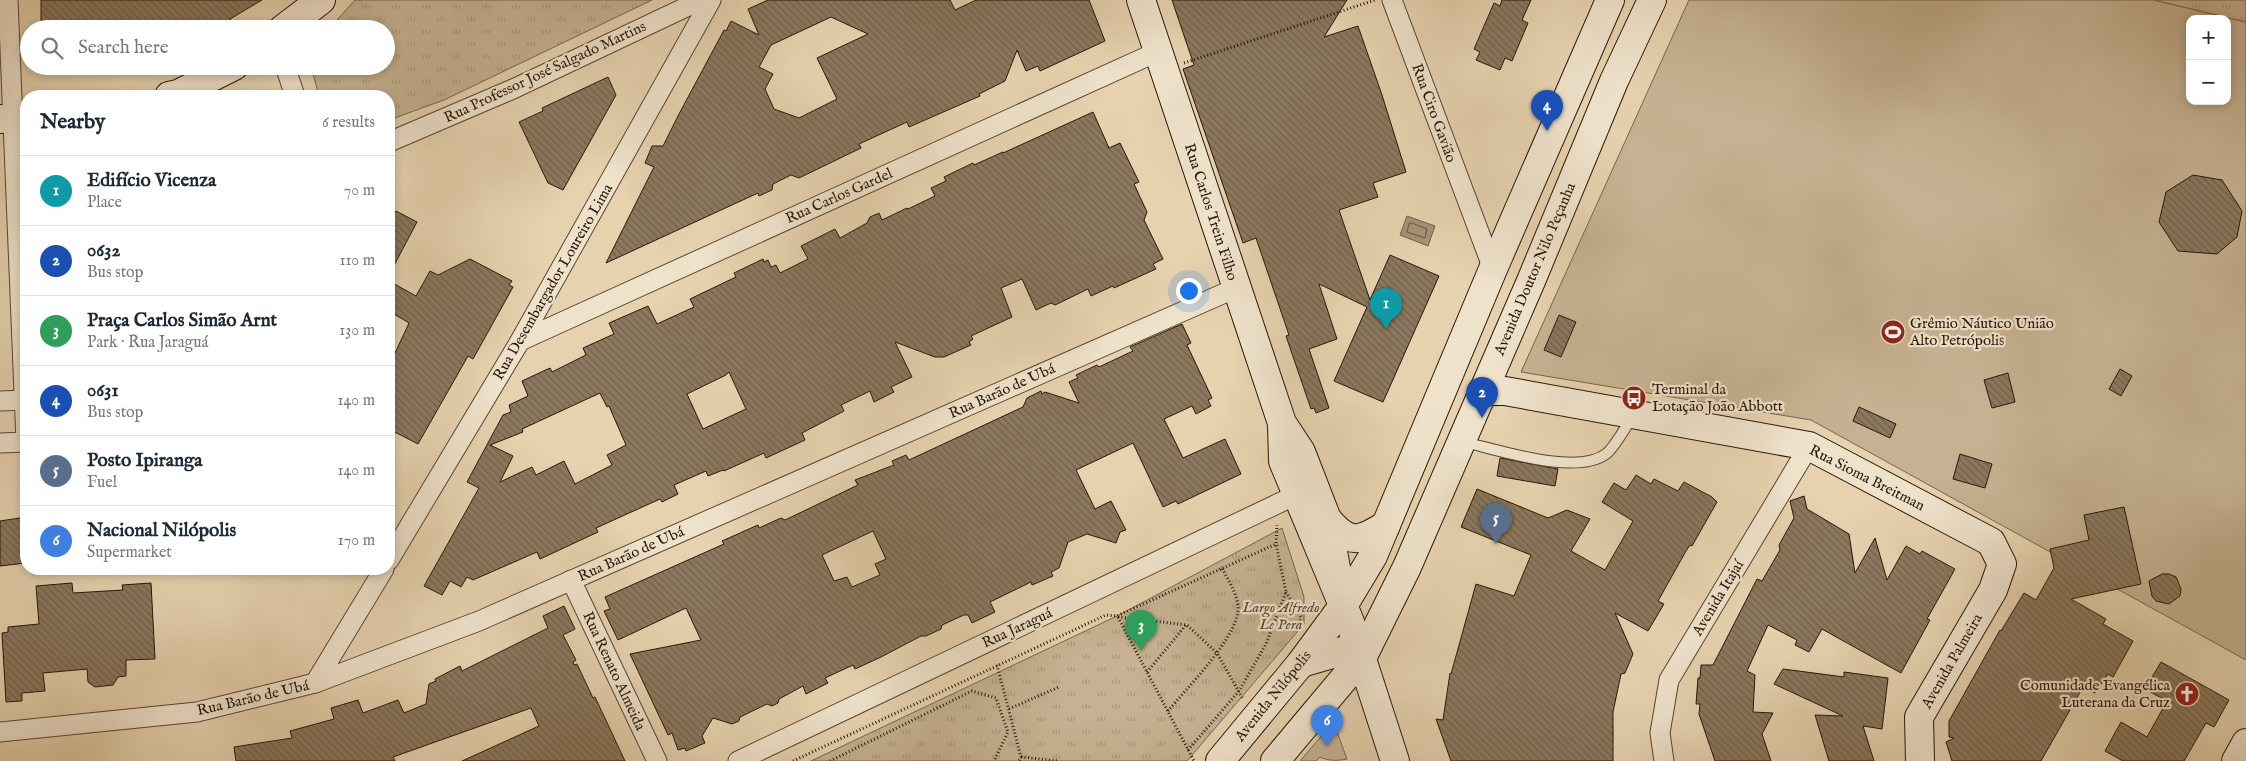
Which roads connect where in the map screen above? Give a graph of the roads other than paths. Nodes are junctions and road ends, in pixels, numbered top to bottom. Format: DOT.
graph roads {
  1 [pos="8,0"];
  2 [pos="321,0"];
  3 [pos="701,0"];
  4 [pos="711,0"];
  5 [pos="1141,0"];
  6 [pos="1392,0"];
  7 [pos="1610,0"];
  8 [pos="1652,0"];
  9 [pos="295,20"];
  10 [pos="1162,60"];
  11 [pos="216,75"];
  12 [pos="288,75"];
  13 [pos="186,90"];
  14 [pos="293,90"];
  15 [pos="13,119"];
  16 [pos="395,139"];
  17 [pos="1476,225"];
  18 [pos="1509,231"];
  19 [pos="1492,269"];
  20 [pos="20,283"];
  21 [pos="1236,288"];
  22 [pos="520,341"];
  23 [pos="1492,386"];
  24 [pos="20,400"];
  25 [pos="0,401"];
  26 [pos="1634,414"];
  27 [pos="1282,423"];
  28 [pos="1460,441"];
  29 [pos="20,442"];
  30 [pos="0,443"];
  31 [pos="1809,446"];
  32 [pos="1287,500"];
  33 [pos="1327,519"];
  34 [pos="1386,525"];
  35 [pos="395,550"];
  36 [pos="2002,564"];
  37 [pos="380,575"];
  38 [pos="571,580"];
  39 [pos="1344,606"];
  40 [pos="1363,656"];
  41 [pos="1301,663"];
  42 [pos="315,683"];
  43 [pos="0,732"];
  44 [pos="2246,743"];
  45 [pos="656,761"];
  46 [pos="738,761"];
  47 [pos="1220,761"];
  48 [pos="1275,761"];
  49 [pos="1396,761"];
  50 [pos="1664,761"];
  51 [pos="1920,761"];
  52 [pos="2236,761"];
  1 -- 15 [label="street"];
  2 -- 9 [label="street"];
  3 -- 16 [label="street, Rua Professor José Salgado Martins"];
  4 -- 22 [label="street, Rua Desembargador Loureiro Lima"];
  5 -- 10 [label="street, Rua Carlos Trein Filho"];
  6 -- 17 [label="street, Rua Ciro Gavião"];
  7 -- 18 [label="street"];
  8 -- 23 [label="street, Avenida Doutor Nilo Peçanha"];
  10 -- 21 [label="street, Rua Carlos Trein Filho"];
  10 -- 22 [label="street, Rua Carlos Gardel"];
  11 -- 13 [label="street"];
  12 -- 14 [label="street"];
  15 -- 20 [label="street"];
  17 -- 18 [label="street"];
  17 -- 19 [label="street, Rua Ciro Gavião"];
  18 -- 19 [label="street"];
  19 -- 34 [label="street"];
  21 -- 27 [label="street, Rua Carlos Trein Filho"];
  21 -- 38 [label="street, Rua Barão de Ubá"];
  22 -- 35 [label="street, Rua Desembargador Loureiro Lima"];
  23 -- 26 [label="street, Rua Sioma Breitman"];
  23 -- 28 [label="street, Avenida Doutor Nilo Peçanha"];
  24 -- 25 [label="street"];
  26 -- 28 [label="lane"];
  26 -- 31 [label="street, Rua Sioma Breitman"];
  27 -- 32 [label="street, Rua Carlos Trein Filho"];
  27 -- 33 [label="street, Rua Carlos Trein Filho"];
  28 -- 40 [label="street, Avenida Doutor Nilo Peçanha"];
  29 -- 30 [label="street"];
  31 -- 36 [label="street, Rua Sioma Breitman"];
  31 -- 50 [label="street, Avenida Itajaí"];
  32 -- 39 [label="street, Rua Carlos Trein Filho"];
  32 -- 46 [label="street, Rua Jaraguá"];
  33 -- 34 [label="street"];
  33 -- 39 [label="street, Rua Carlos Trein Filho"];
  34 -- 39 [label="street"];
  36 -- 51 [label="street, Avenida Palmeira"];
  37 -- 42 [label="street"];
  38 -- 42 [label="street, Rua Barão de Ubá"];
  38 -- 45 [label="street, Rua Renato Almeida"];
  39 -- 40 [label="street, Rua Carlos Trein Filho"];
  39 -- 41 [label="street, Avenida Nilópolis"];
  40 -- 41 [label="street"];
  40 -- 48 [label="street"];
  40 -- 49 [label="street"];
  41 -- 47 [label="street, Avenida Nilópolis"];
  42 -- 43 [label="street, Rua Barão de Ubá"];
  44 -- 52 [label="street"];
}
